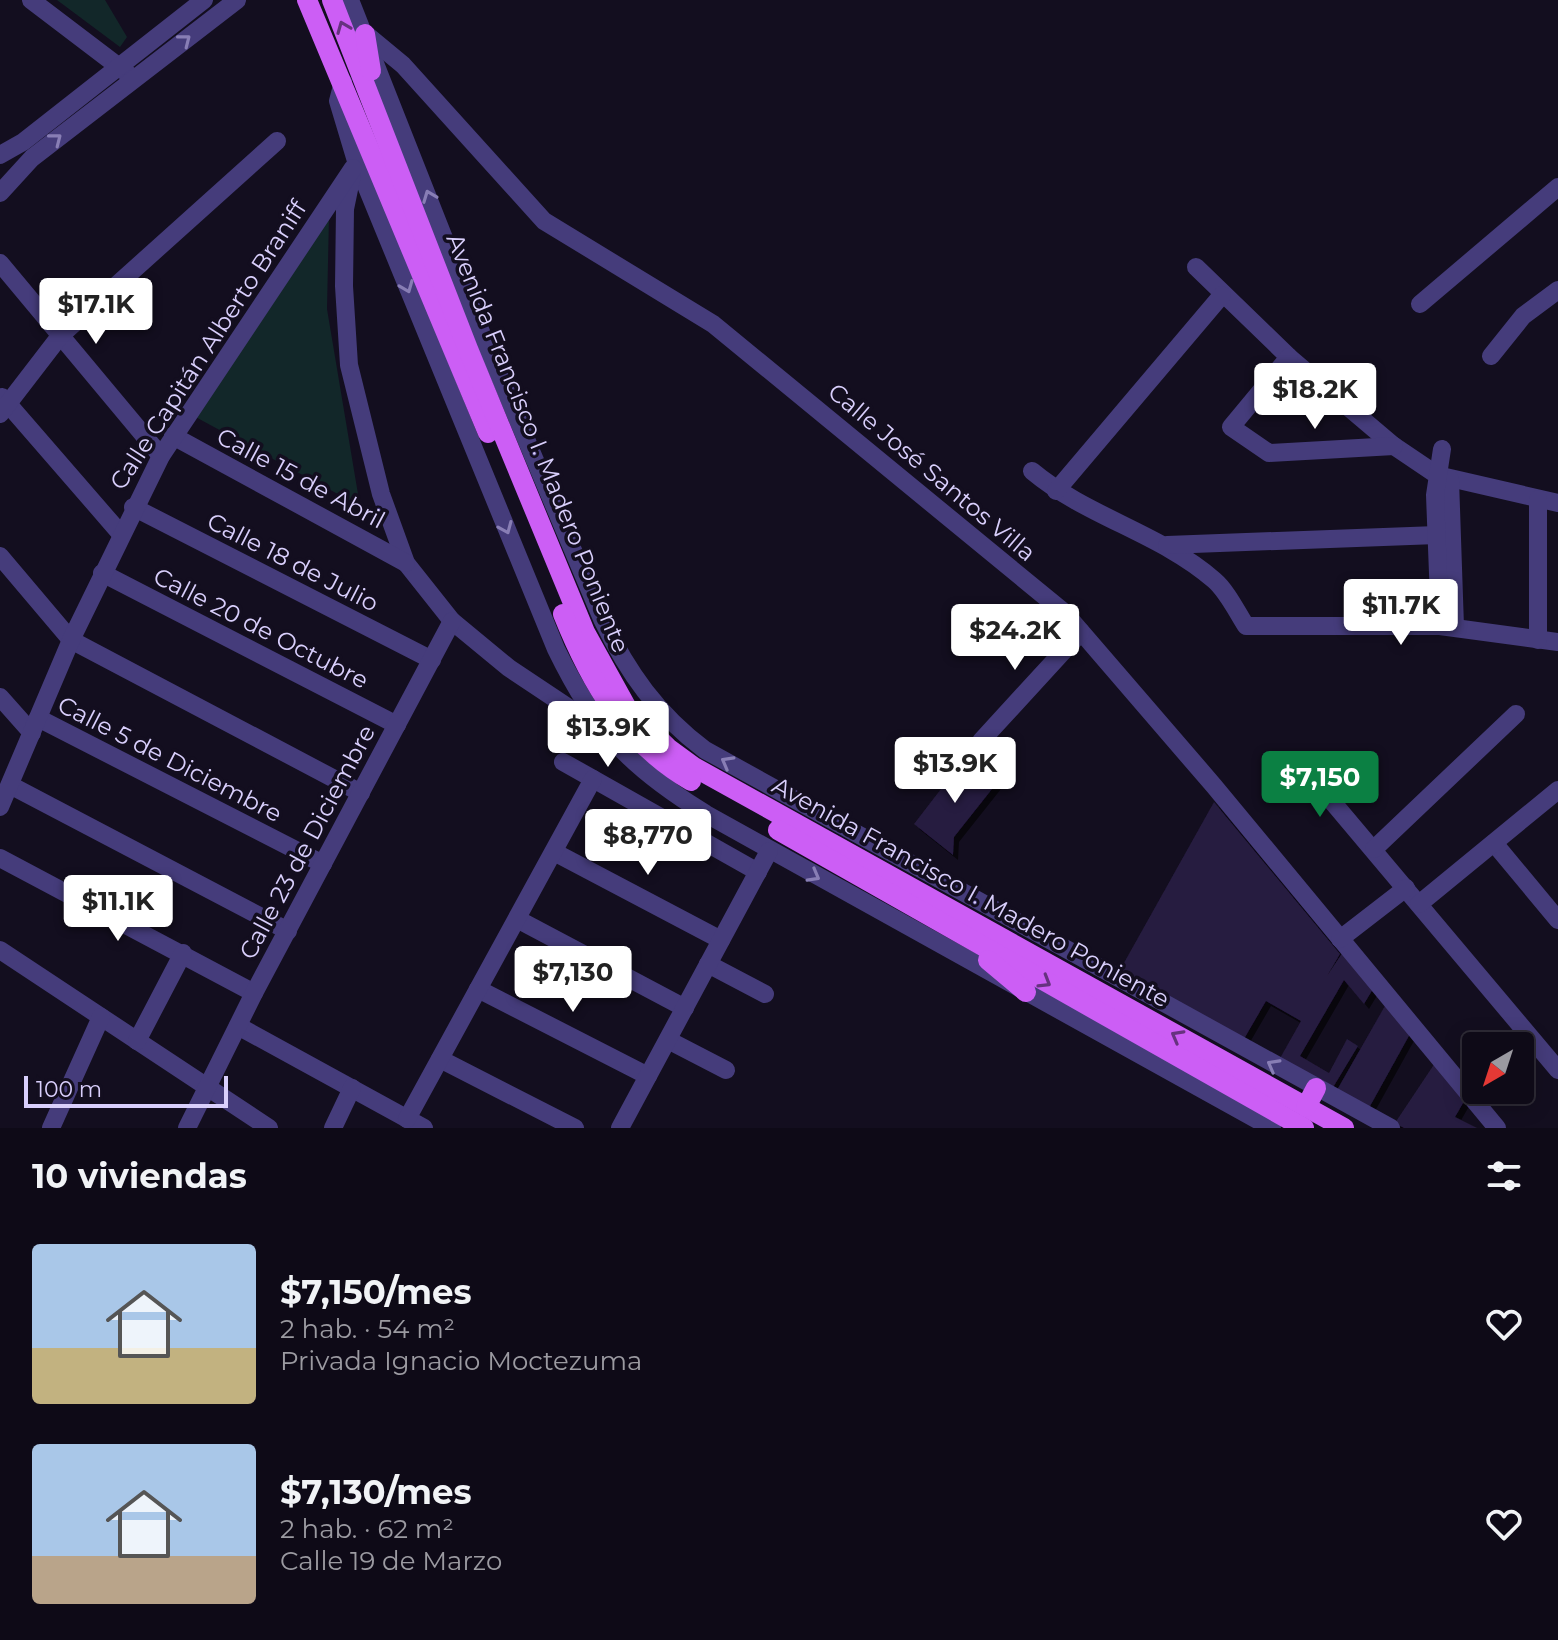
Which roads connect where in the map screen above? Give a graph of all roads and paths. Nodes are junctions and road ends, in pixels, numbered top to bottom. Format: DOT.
graph roads {
  1 [pos="31,0"];
  2 [pos="204,0"];
  3 [pos="237,0"];
  4 [pos="307,0"];
  5 [pos="332,0"];
  6 [pos="350,0"];
  7 [pos="365,34"];
  8 [pos="127,73"];
  9 [pos="343,82"];
  10 [pos="375,106"];
  11 [pos="277,141"];
  12 [pos="0,155"];
  13 [pos="355,165"];
  14 [pos="1558,187"];
  15 [pos="0,193"];
  16 [pos="0,263"];
  17 [pos="1196,267"];
  18 [pos="1558,290"];
  19 [pos="1222,295"];
  20 [pos="1420,304"];
  21 [pos="60,336"];
  22 [pos="1491,356"];
  23 [pos="1289,357"];
  24 [pos="3,404"];
  25 [pos="173,436"];
  26 [pos="1394,446"];
  27 [pos="1442,449"];
  28 [pos="161,456"];
  29 [pos="1032,471"];
  30 [pos="1444,477"];
  31 [pos="1056,491"];
  32 [pos="1538,499"];
  33 [pos="1558,503"];
  34 [pos="133,507"];
  35 [pos="120,533"];
  36 [pos="1437,535"];
  37 [pos="1167,545"];
  38 [pos="0,556"];
  39 [pos="406,563"];
  40 [pos="102,573"];
  41 [pos="452,621"];
  42 [pos="1448,627"];
  43 [pos="1081,632"];
  44 [pos="71,640"];
  45 [pos="1538,640"];
  46 [pos="1558,642"];
  47 [pos="432,660"];
  48 [pos="0,697"];
  49 [pos="1516,714"];
  50 [pos="397,725"];
  51 [pos="35,726"];
  52 [pos="609,735"];
  53 [pos="981,741"];
  54 [pos="1298,761"];
  55 [pos="563,762"];
  56 [pos="593,779"];
  57 [pos="10,785"];
  58 [pos="1558,790"];
  59 [pos="361,793"];
  60 [pos="0,807"];
  61 [pos="1494,843"];
  62 [pos="1374,849"];
  63 [pos="769,851"];
  64 [pos="554,852"];
  65 [pos="0,858"];
  66 [pos="323,864"];
  67 [pos="758,872"];
  68 [pos="1406,888"];
  69 [pos="1419,904"];
  70 [pos="517,919"];
  71 [pos="1558,920"];
  72 [pos="288,931"];
  73 [pos="967,936"];
  74 [pos="1340,939"];
  75 [pos="721,940"];
  76 [pos="0,950"];
  77 [pos="183,953"];
  78 [pos="708,964"];
  79 [pos="478,989"];
  80 [pos="1026,992"];
  81 [pos="254,993"];
  82 [pos="765,994"];
  83 [pos="685,1008"];
  84 [pos="101,1017"];
  85 [pos="1097,1022"];
  86 [pos="238,1026"];
  87 [pos="668,1040"];
  88 [pos="137,1041"];
  89 [pos="440,1059"];
  90 [pos="726,1070"];
  91 [pos="1558,1070"];
  92 [pos="648,1076"];
  93 [pos="206,1087"];
  94 [pos="352,1088"];
  95 [pos="1316,1088"];
  96 [pos="1249,1106"];
  97 [pos="1305,1118"];
  98 [pos="415,1123"];
  99 [pos="51,1128"];
  100 [pos="187,1128"];
  101 [pos="269,1128"];
  102 [pos="333,1128"];
  103 [pos="575,1128"];
  104 [pos="620,1128"];
  105 [pos="1272,1128"];
  106 [pos="1344,1128"];
  107 [pos="1391,1128"];
  108 [pos="1497,1128"];
  1 -- 8 [label="street"];
  2 -- 8 [label="street"];
  8 -- 3 [label="street, one-way"];
  4 -- 9 [label="main road, Avenida Francisco I. Madero Poniente"];
  10 -- 5 [label="main road, Avenida Francisco I. Madero Poniente, one-way"];
  6 -- 7 [label="street"];
  7 -- 10 [label="main road"];
  7 -- 43 [label="street, Calle José Santos Villa"];
  95 -- 7 [label="street, one-way"];
  8 -- 12 [label="street"];
  15 -- 8 [label="street, one-way"];
  9 -- 13 [label="street, Avenida Francisco I. Madero Poniente"];
  9 -- 73 [label="main road, Avenida Francisco I. Madero Poniente"];
  97 -- 10 [label="main road, Avenida Francisco I. Madero Poniente, one-way"];
  11 -- 21 [label="street"];
  13 -- 25 [label="street, Calle Capitán Alberto Braniff"];
  13 -- 39 [label="street"];
  13 -- 52 [label="street, Avenida Francisco I. Madero Poniente, one-way"];
  14 -- 20 [label="street"];
  16 -- 21 [label="street"];
  17 -- 19 [label="street"];
  18 -- 22 [label="street"];
  19 -- 23 [label="street"];
  19 -- 31 [label="street"];
  21 -- 24 [label="street"];
  21 -- 28 [label="street"];
  23 -- 26 [label="street"];
  23 -- 26 [label="street"];
  24 -- 35 [label="street"];
  25 -- 28 [label="street, Calle Capitán Alberto Braniff"];
  25 -- 39 [label="street, Calle 15 de Abril"];
  26 -- 30 [label="street"];
  27 -- 30 [label="street"];
  28 -- 34 [label="street, Calle Capitán Alberto Braniff"];
  29 -- 31 [label="street"];
  30 -- 32 [label="street"];
  30 -- 36 [label="street"];
  30 -- 42 [label="street"];
  31 -- 37 [label="street"];
  32 -- 33 [label="street"];
  32 -- 45 [label="street"];
  34 -- 35 [label="street, Calle Capitán Alberto Braniff"];
  34 -- 47 [label="street, Calle 18 de Julio"];
  35 -- 40 [label="street, Calle Capitán Alberto Braniff"];
  36 -- 37 [label="street"];
  36 -- 42 [label="street"];
  37 -- 42 [label="street"];
  38 -- 44 [label="street"];
  39 -- 41 [label="street"];
  40 -- 44 [label="street, Calle Capitán Alberto Braniff"];
  40 -- 50 [label="street, Calle 20 de Octubre"];
  41 -- 47 [label="street, Calle 23 de Diciembre"];
  41 -- 52 [label="street"];
  42 -- 45 [label="street"];
  43 -- 53 [label="street"];
  43 -- 74 [label="street, Calle José Santos Villa"];
  44 -- 51 [label="street, Calle Capitán Alberto Braniff"];
  44 -- 59 [label="street"];
  45 -- 46 [label="street"];
  47 -- 50 [label="street, Calle 23 de Diciembre"];
  48 -- 51 [label="street"];
  49 -- 62 [label="street"];
  50 -- 59 [label="street, Calle 23 de Diciembre"];
  51 -- 57 [label="street, Calle Capitán Alberto Braniff"];
  51 -- 66 [label="street, Calle 5 de Diciembre"];
  52 -- 63 [label="street, Avenida Francisco I. Madero Poniente"];
  54 -- 62 [label="street"];
  55 -- 56 [label="street"];
  56 -- 64 [label="street"];
  56 -- 67 [label="street"];
  57 -- 60 [label="street, Calle Capitán Alberto Braniff"];
  57 -- 72 [label="street"];
  58 -- 61 [label="street"];
  59 -- 66 [label="street, Calle 23 de Diciembre"];
  61 -- 69 [label="street"];
  61 -- 71 [label="street"];
  62 -- 68 [label="street"];
  63 -- 67 [label="street"];
  63 -- 80 [label="street, Avenida Francisco I. Madero Poniente, one-way"];
  64 -- 70 [label="street"];
  64 -- 75 [label="street"];
  65 -- 77 [label="street"];
  66 -- 72 [label="street, Calle 23 de Diciembre"];
  67 -- 75 [label="street"];
  68 -- 69 [label="street"];
  68 -- 74 [label="street"];
  69 -- 91 [label="street"];
  70 -- 79 [label="street"];
  70 -- 83 [label="street"];
  72 -- 81 [label="street, Calle 23 de Diciembre"];
  73 -- 80 [label="main road"];
  73 -- 85 [label="main road, Avenida Francisco I. Madero Poniente, one-way"];
  74 -- 108 [label="street, Calle José Santos Villa"];
  75 -- 78 [label="street"];
  76 -- 84 [label="street"];
  77 -- 81 [label="street"];
  77 -- 88 [label="street"];
  78 -- 82 [label="street"];
  78 -- 83 [label="street"];
  79 -- 89 [label="street"];
  79 -- 92 [label="street"];
  80 -- 85 [label="street, Avenida Francisco I. Madero Poniente"];
  81 -- 86 [label="street, Calle 23 de Diciembre"];
  83 -- 87 [label="street"];
  84 -- 88 [label="street"];
  84 -- 99 [label="street"];
  85 -- 96 [label="main road, Avenida Francisco I. Madero Poniente"];
  86 -- 93 [label="street, Calle 23 de Diciembre"];
  86 -- 94 [label="street"];
  87 -- 90 [label="street"];
  87 -- 92 [label="street"];
  88 -- 93 [label="street"];
  89 -- 98 [label="street"];
  89 -- 103 [label="street"];
  92 -- 104 [label="street"];
  93 -- 100 [label="street, Calle 23 de Diciembre"];
  93 -- 101 [label="street"];
  94 -- 98 [label="street"];
  94 -- 102 [label="street"];
  95 -- 97 [label="main road"];
  95 -- 107 [label="street"];
  96 -- 97 [label="main road, Avenida Francisco I. Madero Poniente"];
  96 -- 105 [label="street, Avenida Francisco I. Madero Poniente"];
  97 -- 106 [label="main road, Avenida Francisco I. Madero Poniente"];
}
